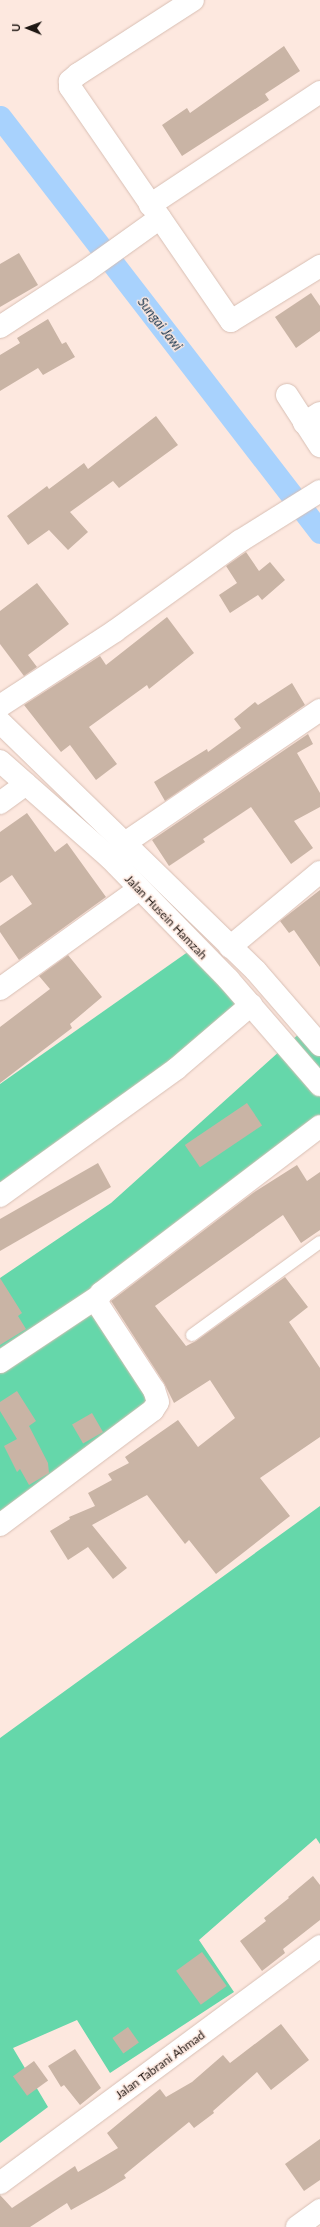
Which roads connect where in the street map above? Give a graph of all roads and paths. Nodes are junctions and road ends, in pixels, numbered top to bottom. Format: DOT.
graph roads {
  1 [pos="193,0"];
  2 [pos="320,92"];
  3 [pos="155,212"];
  4 [pos="320,266"];
  5 [pos="0,328"];
  6 [pos="287,395"];
  7 [pos="312,418"];
  8 [pos="320,446"];
  9 [pos="320,491"];
  10 [pos="0,706"];
  11 [pos="320,710"];
  12 [pos="0,722"];
  13 [pos="0,761"];
  14 [pos="26,784"];
  15 [pos="0,803"];
  16 [pos="125,843"];
  17 [pos="320,872"];
  18 [pos="139,889"];
  19 [pos="230,947"];
  20 [pos="0,989"];
  21 [pos="250,1005"];
  22 [pos="320,1045"];
  23 [pos="320,1086"];
  24 [pos="320,1126"];
  25 [pos="0,1196"];
  26 [pos="320,1242"];
  27 [pos="98,1297"];
  28 [pos="192,1335"];
  29 [pos="0,1362"];
  30 [pos="0,1525"];
  31 [pos="320,1946"];
  32 [pos="0,2183"];
  33 [pos="320,2210"];
  34 [pos="296,2227"];
  1 -- 3 [label="street"];
  2 -- 3 [label="street"];
  3 -- 4 [label="street"];
  3 -- 5 [label="street"];
  6 -- 7 [label="street"];
  7 -- 8 [label="street"];
  9 -- 10 [label="street"];
  11 -- 16 [label="street"];
  12 -- 16 [label="street, Jalan Husein Hamzah"];
  13 -- 14 [label="street, Jalan Husein Hamzah"];
  14 -- 15 [label="street"];
  14 -- 18 [label="street, Jalan Husein Hamzah"];
  16 -- 19 [label="street, Jalan Husein Hamzah"];
  17 -- 19 [label="street"];
  18 -- 20 [label="street"];
  18 -- 21 [label="street, Jalan Husein Hamzah"];
  19 -- 22 [label="street, Jalan Husein Hamzah"];
  21 -- 23 [label="street, Jalan Husein Hamzah"];
  21 -- 25 [label="street"];
  24 -- 27 [label="street"];
  26 -- 28 [label="lane"];
  27 -- 29 [label="street"];
  27 -- 30 [label="street"];
  31 -- 32 [label="street, Jalan Tabrani Ahmad"];
  33 -- 34 [label="street"];
}
